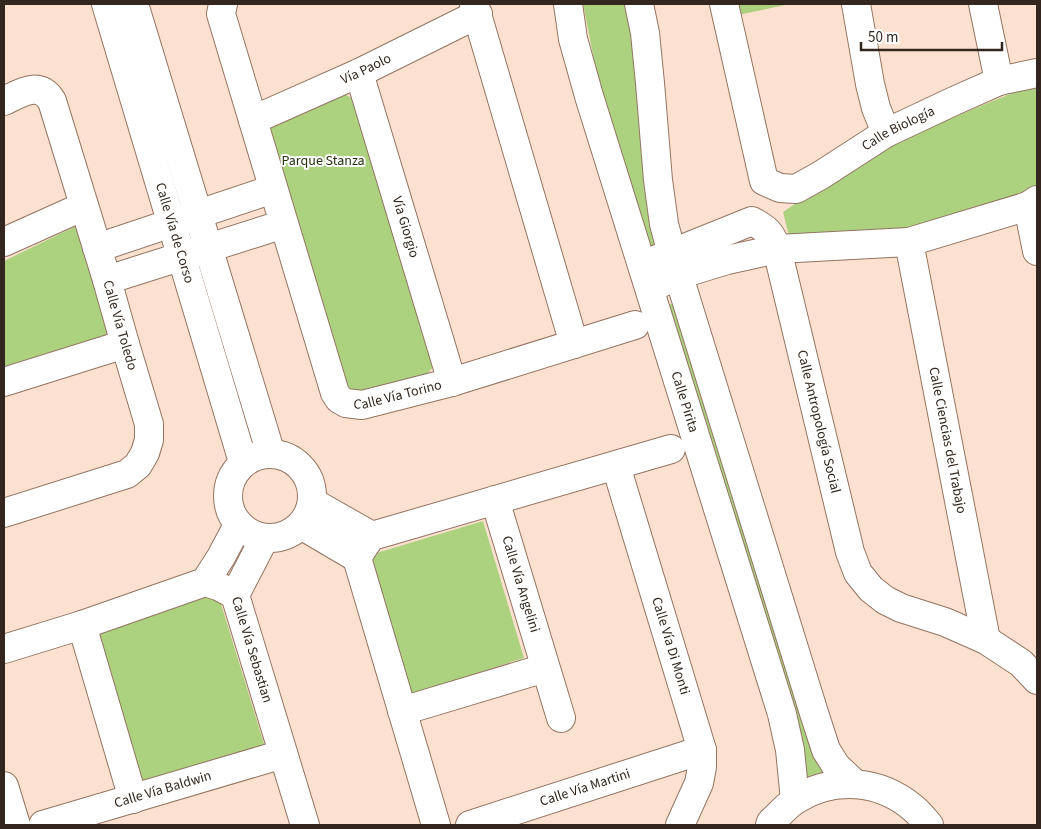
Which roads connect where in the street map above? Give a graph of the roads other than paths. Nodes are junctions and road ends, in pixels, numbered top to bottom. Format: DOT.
graph roads {
  1 [pos="106,4"];
  2 [pos="134,4"];
  3 [pos="223,4"];
  4 [pos="568,4"];
  5 [pos="639,4"];
  6 [pos="724,4"];
  7 [pos="856,4"];
  8 [pos="983,4"];
  9 [pos="476,9"];
  10 [pos="1037,72"];
  11 [pos="359,73"];
  12 [pos="999,81"];
  13 [pos="4,100"];
  14 [pos="253,120"];
  15 [pos="886,133"];
  16 [pos="274,189"];
  17 [pos="1032,203"];
  18 [pos="84,206"];
  19 [pos="198,214"];
  20 [pos="172,224"];
  21 [pos="284,224"];
  22 [pos="4,242"];
  23 [pos="909,242"];
  24 [pos="98,248"];
  25 [pos="208,248"];
  26 [pos="777,249"];
  27 [pos="1037,251"];
  28 [pos="182,256"];
  29 [pos="675,265"];
  30 [pos="645,276"];
  31 [pos="107,280"];
  32 [pos="636,325"];
  33 [pos="125,344"];
  34 [pos="574,344"];
  35 [pos="4,382"];
  36 [pos="452,382"];
  37 [pos="672,449"];
  38 [pos="271,454"];
  39 [pos="243,462"];
  40 [pos="616,466"];
  41 [pos="495,500"];
  42 [pos="4,513"];
  43 [pos="307,514"];
  44 [pos="238,525"];
  45 [pos="264,539"];
  46 [pos="364,547"];
  47 [pos="205,582"];
  48 [pos="235,595"];
  49 [pos="82,625"];
  50 [pos="986,640"];
  51 [pos="4,649"];
  52 [pos="546,668"];
  53 [pos="1037,680"];
  54 [pos="402,711"];
  55 [pos="561,718"];
  56 [pos="702,750"];
  57 [pos="283,754"];
  58 [pos="854,784"];
  59 [pos="4,786"];
  60 [pos="133,799"];
  61 [pos="795,800"];
  62 [pos="16,825"];
  63 [pos="43,825"];
  64 [pos="305,825"];
  65 [pos="436,825"];
  66 [pos="470,825"];
  67 [pos="680,825"];
  68 [pos="770,825"];
  69 [pos="929,825"];
  1 -- 20 [label="street, Calle Vía de Corso"];
  2 -- 19 [label="street, Calle Vía de Corso"];
  3 -- 14 [label="street, Calle Vía Torino"];
  4 -- 30 [label="street, Calle Pirita"];
  5 -- 29 [label="street"];
  6 -- 15 [label="street, Calle Biología"];
  7 -- 15 [label="street"];
  8 -- 12 [label="street"];
  9 -- 11 [label="street, Vía Paolo"];
  9 -- 34 [label="street"];
  10 -- 12 [label="street, Calle Biología"];
  11 -- 14 [label="street, Vía Paolo"];
  11 -- 36 [label="street, Vía Giorgio"];
  12 -- 15 [label="street, Calle Biología"];
  13 -- 18 [label="street, Calle Vía Toledo"];
  14 -- 16 [label="street, Calle Vía Torino"];
  16 -- 19 [label="street"];
  16 -- 21 [label="street, Calle Vía Torino"];
  17 -- 23 [label="street"];
  17 -- 27 [label="street"];
  18 -- 22 [label="street"];
  18 -- 24 [label="street, Calle Vía Toledo"];
  19 -- 20 [label="street"];
  19 -- 25 [label="street, Calle Vía de Corso"];
  20 -- 24 [label="street"];
  20 -- 28 [label="street, Calle Vía de Corso"];
  21 -- 25 [label="street"];
  21 -- 36 [label="street, Calle Vía Torino"];
  23 -- 26 [label="street"];
  23 -- 50 [label="street, Calle Ciencias del Trabajo"];
  24 -- 31 [label="street, Calle Vía Toledo"];
  25 -- 28 [label="street"];
  25 -- 38 [label="street, Calle Vía de Corso"];
  26 -- 29 [label="street"];
  26 -- 50 [label="street, Calle Antropología Social"];
  28 -- 31 [label="street"];
  28 -- 39 [label="street, Calle Vía de Corso"];
  29 -- 30 [label="street"];
  29 -- 58 [label="street"];
  30 -- 61 [label="street, Calle Pirita"];
  31 -- 33 [label="street, Calle Vía Toledo"];
  32 -- 34 [label="street, Calle Vía Torino"];
  33 -- 35 [label="street"];
  33 -- 42 [label="street, Calle Vía Toledo"];
  34 -- 36 [label="street, Calle Vía Torino"];
  37 -- 40 [label="street"];
  38 -- 39 [label="street"];
  38 -- 43 [label="street"];
  39 -- 44 [label="street"];
  40 -- 41 [label="street"];
  40 -- 56 [label="street, Calle Vía Di Monti"];
  41 -- 46 [label="street"];
  41 -- 52 [label="street, Calle Vía Angelini"];
  43 -- 45 [label="street"];
  43 -- 46 [label="street"];
  44 -- 45 [label="street"];
  44 -- 47 [label="street"];
  45 -- 48 [label="street"];
  46 -- 54 [label="street"];
  47 -- 48 [label="street, Calle Vía Sebastian"];
  47 -- 49 [label="street"];
  48 -- 57 [label="street, Calle Vía Sebastian"];
  49 -- 51 [label="street"];
  49 -- 60 [label="street"];
  50 -- 53 [label="street, Calle Antropología Social"];
  52 -- 54 [label="street"];
  52 -- 55 [label="street, Calle Vía Angelini"];
  54 -- 65 [label="street"];
  56 -- 66 [label="street, Calle Vía Martini"];
  56 -- 67 [label="street, Calle Vía Di Monti"];
  57 -- 60 [label="street, Calle Vía Baldwin"];
  57 -- 64 [label="street, Calle Vía Sebastian"];
  58 -- 61 [label="street"];
  58 -- 69 [label="street"];
  59 -- 62 [label="street"];
  60 -- 63 [label="street, Calle Vía Baldwin"];
  61 -- 68 [label="street"];
}
